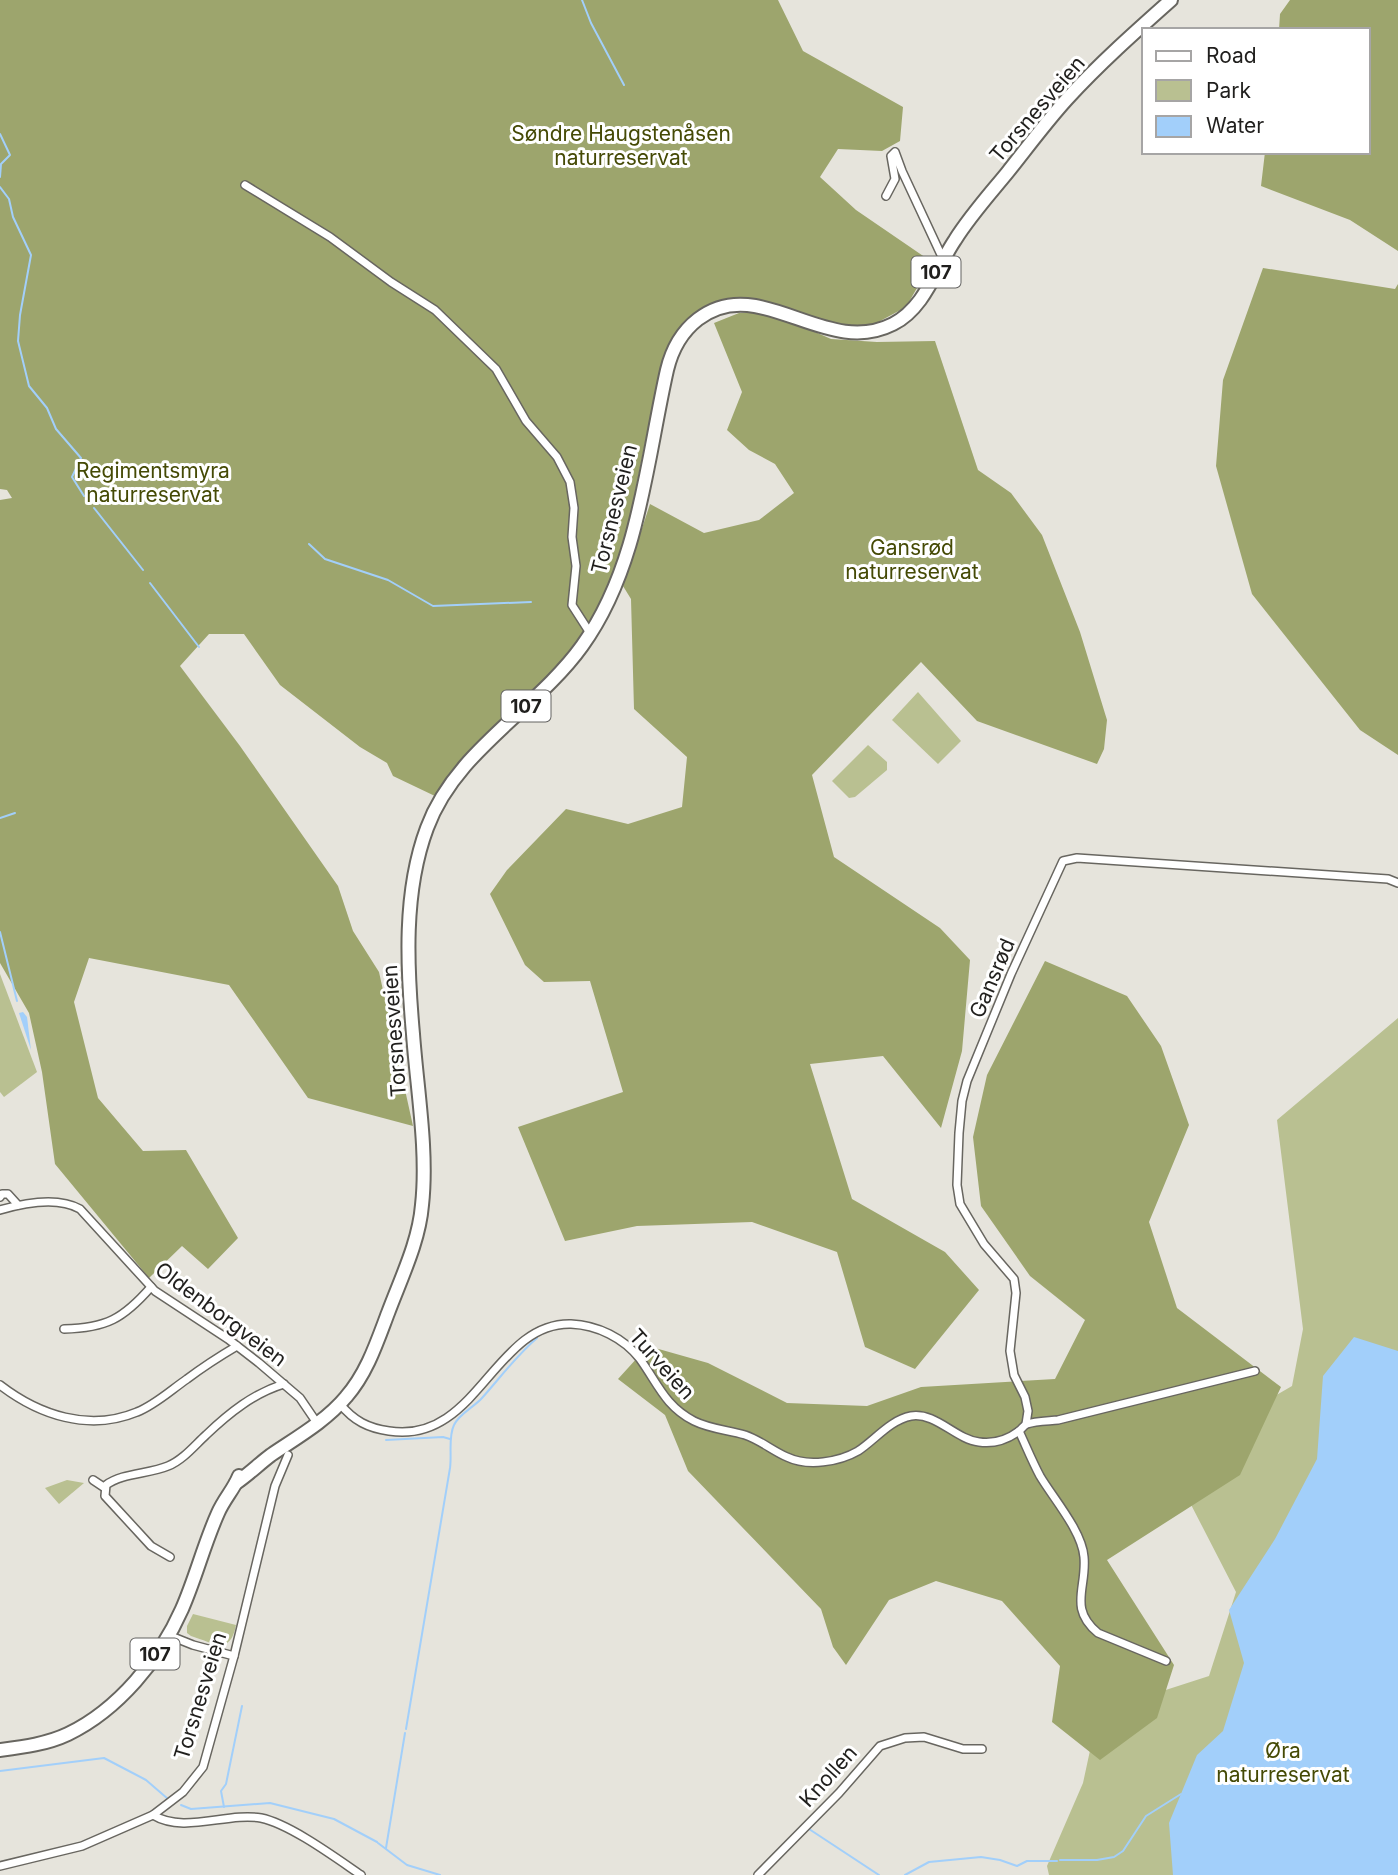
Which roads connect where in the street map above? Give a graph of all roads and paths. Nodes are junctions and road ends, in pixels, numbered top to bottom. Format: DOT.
graph roads {
  1 [pos="1171,0"];
  2 [pos="245,185"];
  3 [pos="886,196"];
  4 [pos="943,259"];
  5 [pos="591,634"];
  6 [pos="1398,883"];
  7 [pos="0,1197"];
  8 [pos="18,1205"];
  9 [pos="1,1209"];
  10 [pos="151,1287"];
  11 [pos="64,1329"];
  12 [pos="237,1346"];
  13 [pos="1255,1371"];
  14 [pos="284,1384"];
  15 [pos="0,1385"];
  16 [pos="340,1405"];
  17 [pos="317,1423"];
  18 [pos="1026,1424"];
  19 [pos="1019,1431"];
  20 [pos="288,1455"];
  21 [pos="93,1480"];
  22 [pos="105,1488"];
  23 [pos="170,1557"];
  24 [pos="167,1635"];
  25 [pos="234,1656"];
  26 [pos="1166,1661"];
  27 [pos="982,1749"];
  28 [pos="0,1750"];
  29 [pos="153,1815"];
  30 [pos="0,1866"];
  31 [pos="361,1875"];
  32 [pos="758,1875"];
  1 -- 4 [label="main road, Torsnesveien / 107"];
  2 -- 5 [label="street"];
  3 -- 4 [label="street"];
  4 -- 5 [label="main road, Torsnesveien / 107"];
  5 -- 16 [label="main road, Torsnesveien / 107"];
  6 -- 18 [label="street, Gansrød"];
  7 -- 8 [label="street"];
  8 -- 9 [label="street"];
  8 -- 10 [label="street, Oldenborgveien"];
  10 -- 11 [label="street"];
  10 -- 12 [label="street, Oldenborgveien"];
  12 -- 14 [label="street, Oldenborgveien"];
  12 -- 15 [label="street"];
  13 -- 18 [label="street"];
  14 -- 17 [label="street, Oldenborgveien"];
  14 -- 22 [label="street"];
  16 -- 17 [label="main road, Torsnesveien / 107"];
  16 -- 19 [label="street, Turveien"];
  17 -- 24 [label="main road, Torsnesveien / 107"];
  18 -- 19 [label="street, Turveien"];
  19 -- 26 [label="street"];
  20 -- 25 [label="street, Torsnesveien"];
  21 -- 22 [label="street"];
  22 -- 23 [label="street"];
  24 -- 25 [label="street"];
  24 -- 28 [label="main road, Torsnesveien / 107"];
  25 -- 29 [label="street, Torsnesveien"];
  27 -- 32 [label="street, Knollen"];
  29 -- 30 [label="street, Torsnesveien"];
  29 -- 31 [label="street"];
}
